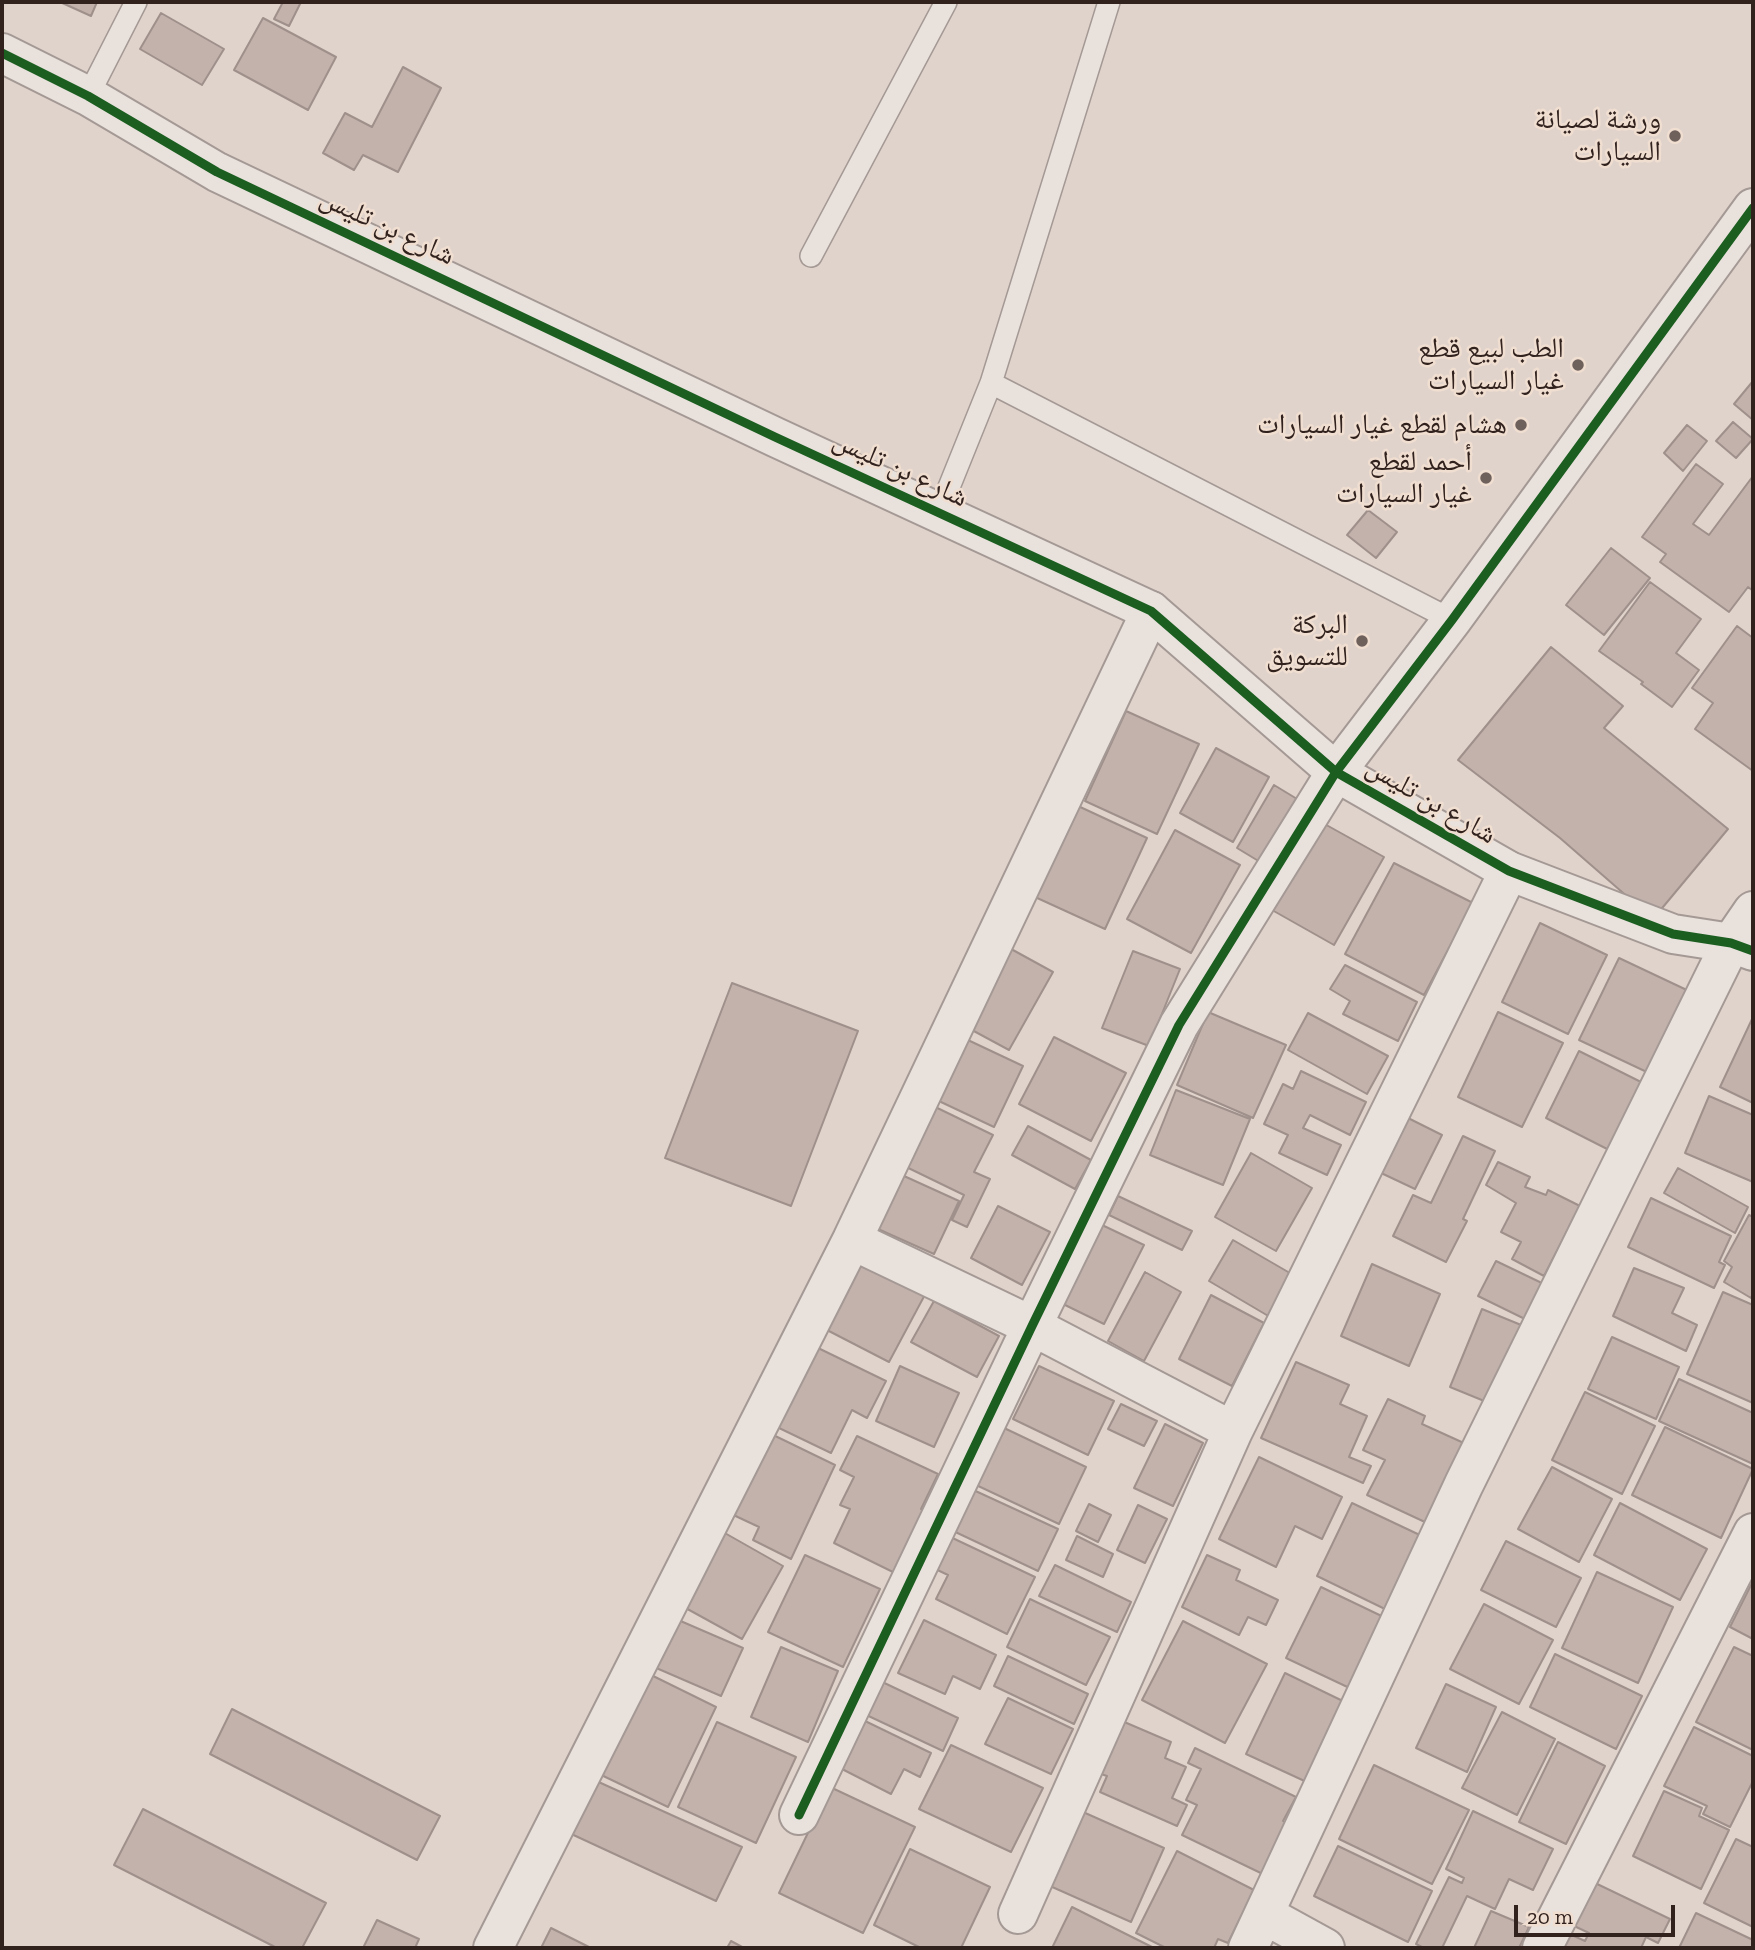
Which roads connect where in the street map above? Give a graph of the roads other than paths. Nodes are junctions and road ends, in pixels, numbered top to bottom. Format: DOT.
graph roads {
  1 [pos="136,2"];
  2 [pos="946,2"];
  3 [pos="1109,2"];
  4 [pos="2,53"];
  5 [pos="88,96"];
  6 [pos="1749,223"];
  7 [pos="810,257"];
  8 [pos="991,383"];
  9 [pos="939,512"];
  10 [pos="1151,611"];
  11 [pos="1452,620"];
  12 [pos="1336,772"];
  13 [pos="1508,871"];
  14 [pos="1753,911"];
  15 [pos="1742,947"];
  16 [pos="852,1240"];
  17 [pos="1032,1326"];
  18 [pos="1233,1431"];
  19 [pos="1753,1533"];
  20 [pos="799,1815"];
  21 [pos="1018,1914"];
  22 [pos="1265,1915"];
  23 [pos="494,1948"];
  24 [pos="1248,1948"];
  25 [pos="1325,1948"];
  26 [pos="1542,1948"];
  1 -- 5 [label="lane"];
  2 -- 7 [label="lane"];
  3 -- 8 [label="lane"];
  4 -- 5 [label="street, شارع بن تليس"];
  5 -- 9 [label="street, شارع بن تليس"];
  6 -- 11 [label="street"];
  8 -- 9 [label="lane"];
  8 -- 11 [label="lane"];
  9 -- 10 [label="street, شارع بن تليس"];
  10 -- 12 [label="street, شارع بن تليس"];
  10 -- 16 [label="street"];
  11 -- 12 [label="street"];
  12 -- 13 [label="street, شارع بن تليس"];
  12 -- 17 [label="street"];
  13 -- 15 [label="street, شارع بن تليس"];
  13 -- 18 [label="street"];
  14 -- 15 [label="street"];
  15 -- 22 [label="street"];
  16 -- 17 [label="street"];
  16 -- 23 [label="street"];
  17 -- 18 [label="street"];
  17 -- 20 [label="street"];
  18 -- 21 [label="street"];
  19 -- 26 [label="street"];
  22 -- 24 [label="street"];
  22 -- 25 [label="street"];
}
